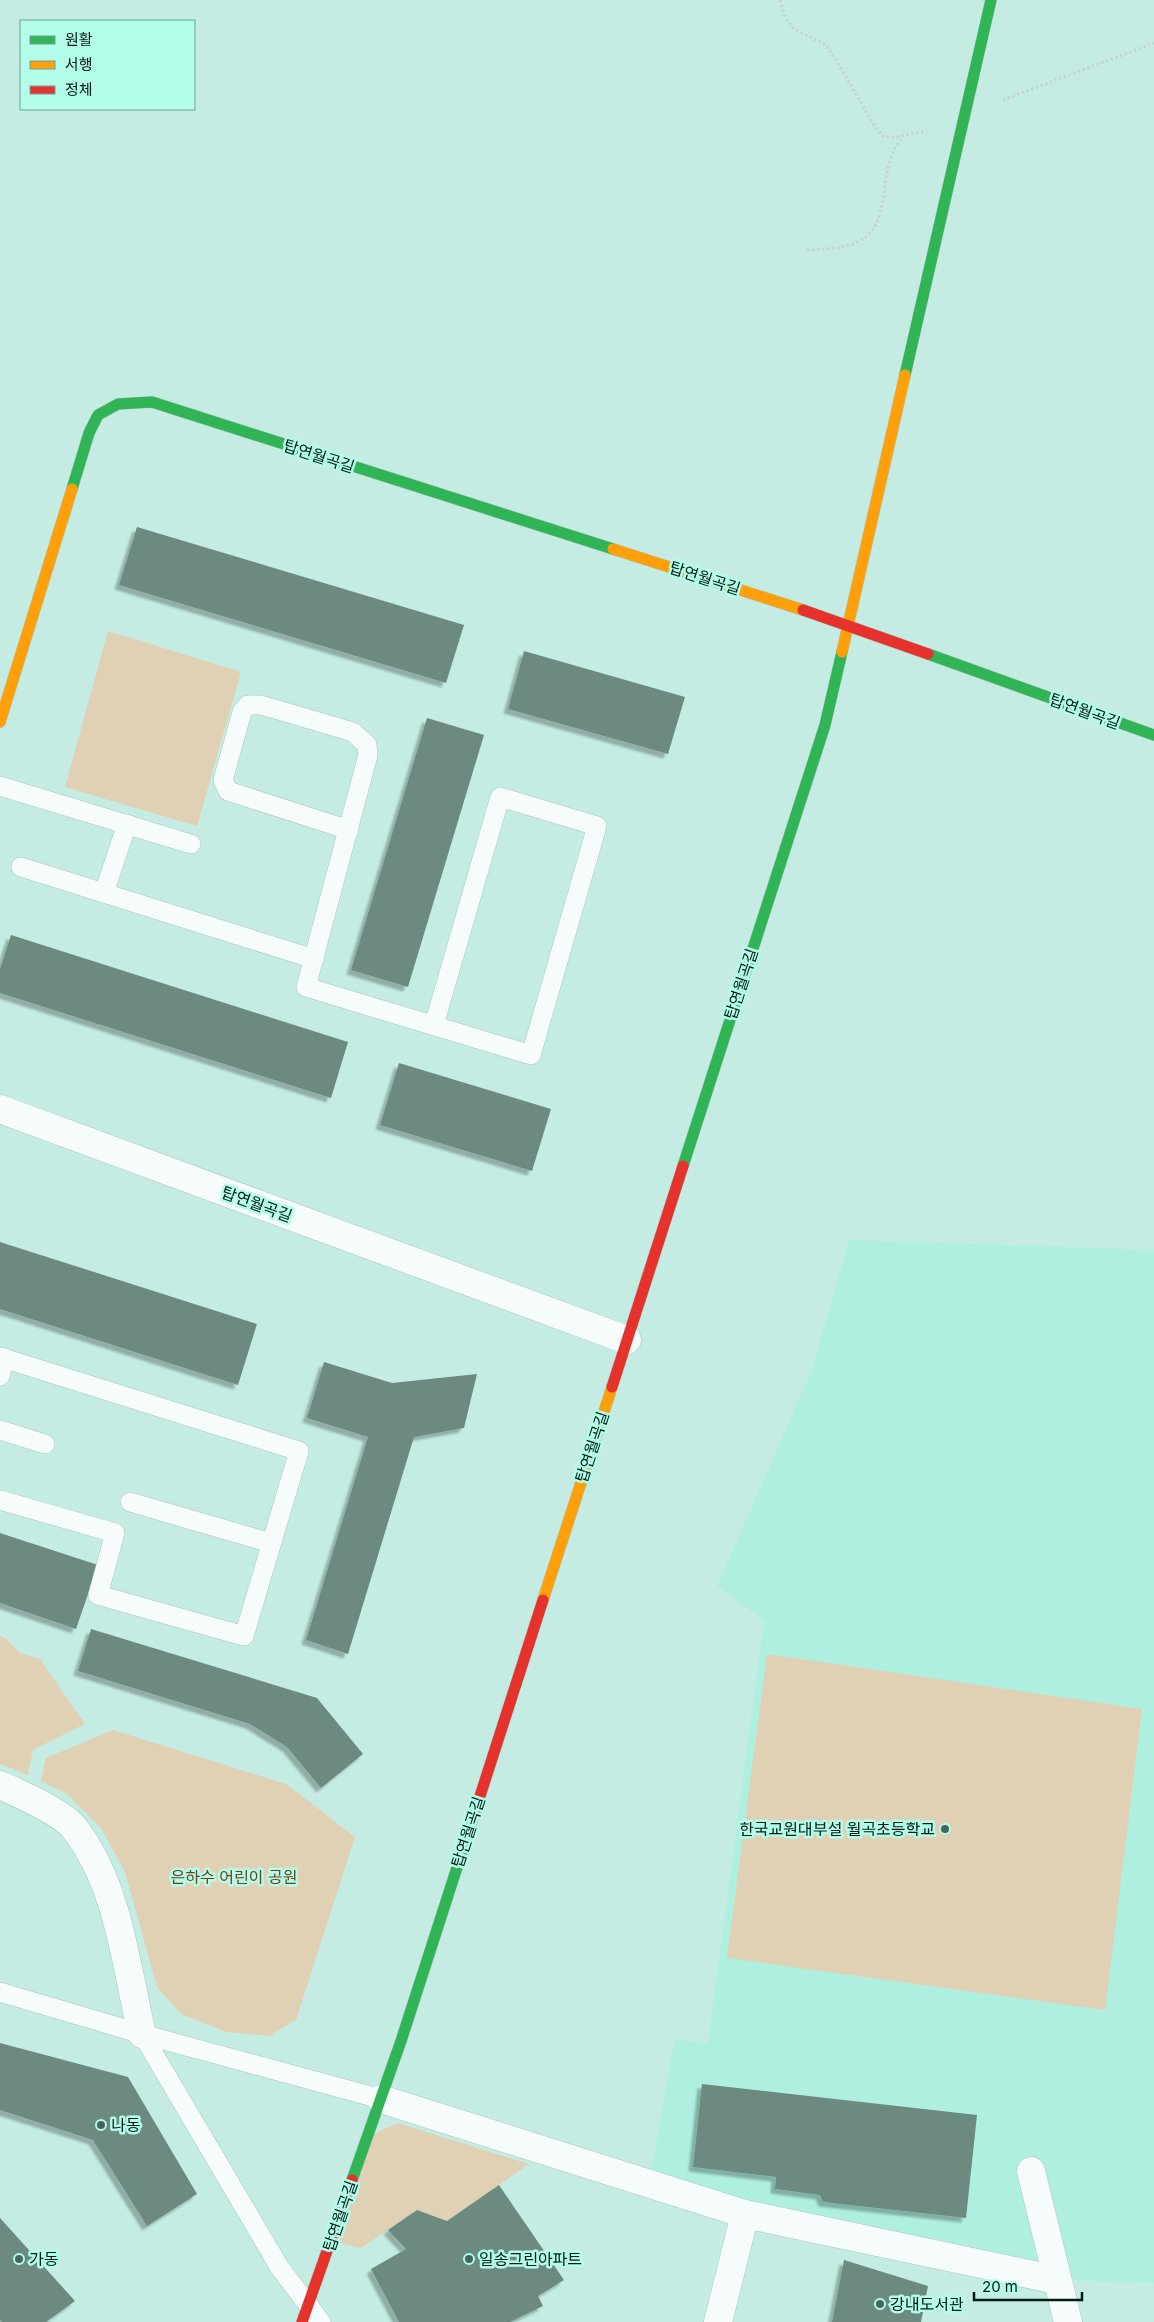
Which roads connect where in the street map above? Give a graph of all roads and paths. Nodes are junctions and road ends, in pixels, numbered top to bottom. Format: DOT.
graph roads {
  1 [pos="991,0"];
  2 [pos="904,136"];
  3 [pos="807,250"];
  4 [pos="847,625"];
  5 [pos="0,722"];
  6 [pos="1154,735"];
  7 [pos="0,786"];
  8 [pos="126,824"];
  9 [pos="349,830"];
  10 [pos="191,844"];
  11 [pos="22,867"];
  12 [pos="104,893"];
  13 [pos="314,959"];
  14 [pos="434,1025"];
  15 [pos="0,1109"];
  16 [pos="627,1340"];
  17 [pos="2,1364"];
  18 [pos="0,1430"];
  19 [pos="44,1444"];
  20 [pos="0,1500"];
  21 [pos="130,1502"];
  22 [pos="272,1542"];
  23 [pos="0,1785"];
  24 [pos="0,1992"];
  25 [pos="142,2034"];
  26 [pos="381,2098"];
  27 [pos="1031,2171"];
  28 [pos="745,2214"];
  29 [pos="1057,2280"];
  30 [pos="305,2314"];
  31 [pos="321,2322"];
  32 [pos="718,2322"];
  33 [pos="1068,2322"];
  1 -- 4 [label="street"];
  2 -- 3 [label="path"];
  4 -- 5 [label="street, 탑연월곡길"];
  4 -- 6 [label="street, 탑연월곡길"];
  4 -- 16 [label="street, 탑연월곡길"];
  7 -- 8 [label="lane"];
  8 -- 10 [label="lane"];
  8 -- 12 [label="lane"];
  9 -- 9 [label="lane"];
  9 -- 13 [label="lane"];
  11 -- 12 [label="lane"];
  12 -- 13 [label="lane"];
  13 -- 14 [label="lane"];
  14 -- 14 [label="lane"];
  15 -- 16 [label="street, 탑연월곡길"];
  16 -- 26 [label="street, 탑연월곡길"];
  17 -- 22 [label="lane"];
  18 -- 19 [label="lane"];
  20 -- 22 [label="lane"];
  21 -- 22 [label="lane"];
  23 -- 25 [label="street"];
  24 -- 25 [label="lane"];
  25 -- 26 [label="lane"];
  25 -- 30 [label="lane"];
  26 -- 28 [label="street"];
  26 -- 30 [label="street, 탑연월곡길"];
  27 -- 29 [label="street"];
  28 -- 29 [label="street"];
  28 -- 32 [label="street"];
  29 -- 33 [label="street"];
  30 -- 31 [label="lane"];
}
